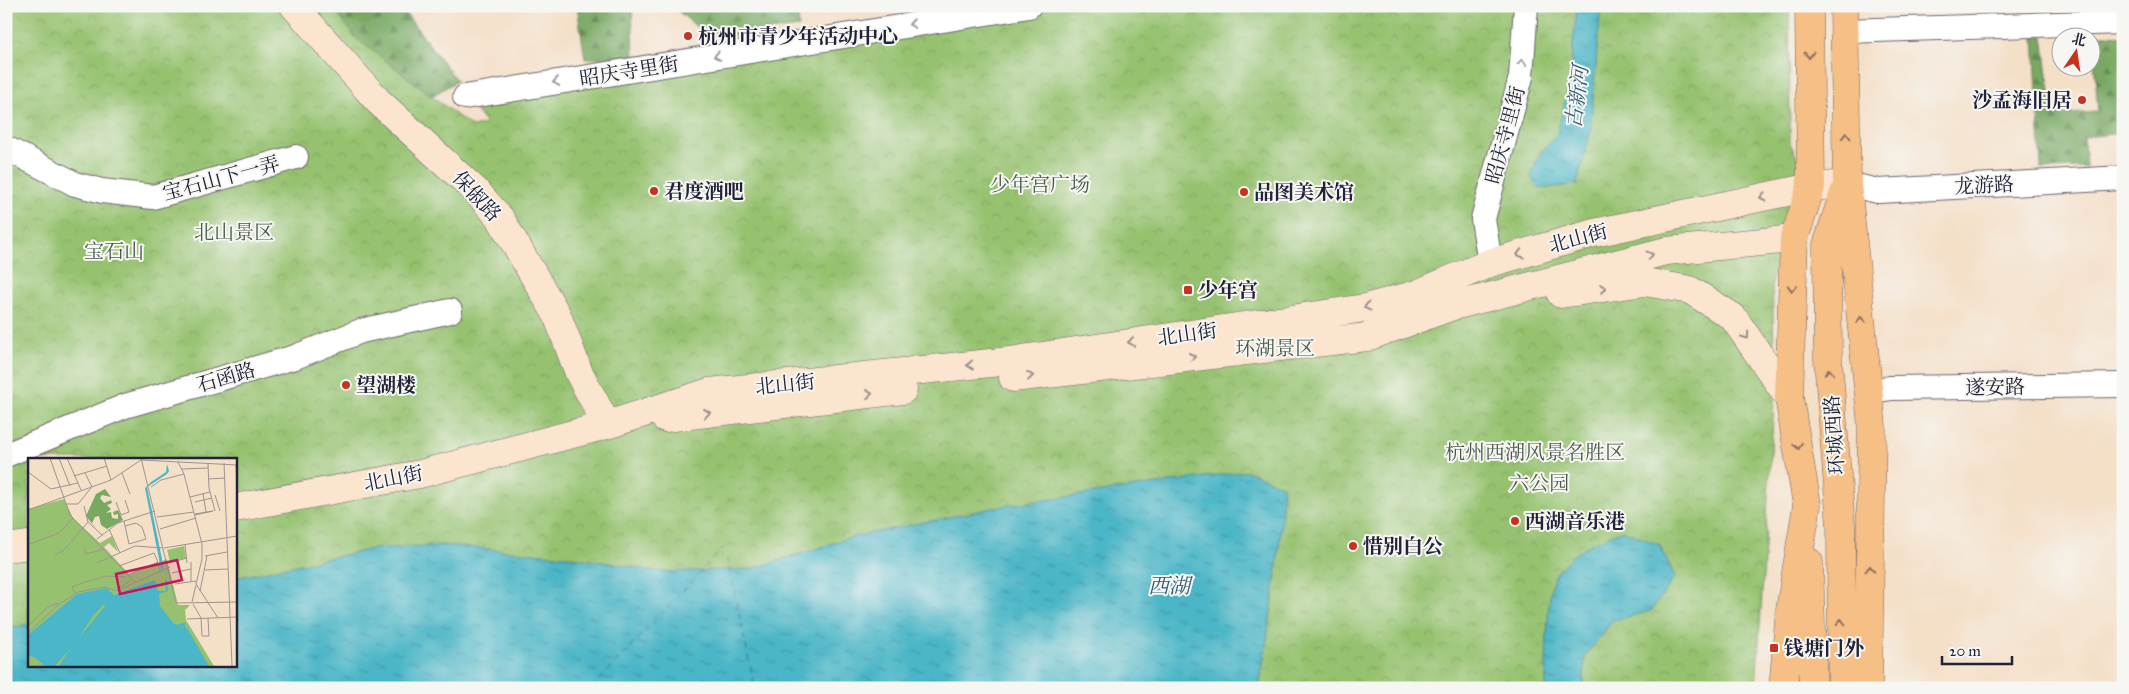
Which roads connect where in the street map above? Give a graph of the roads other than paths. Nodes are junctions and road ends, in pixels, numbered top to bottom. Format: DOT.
graph roads {
  1 [pos="294,6"];
  2 [pos="1029,6"];
  3 [pos="1526,6"];
  4 [pos="1809,6"];
  5 [pos="1844,19"];
  6 [pos="2123,22"];
  7 [pos="465,98"];
  8 [pos="6,148"];
  9 [pos="296,157"];
  10 [pos="2123,178"];
  11 [pos="1847,184"];
  12 [pos="1811,187"];
  13 [pos="1794,239"];
  14 [pos="1490,262"];
  15 [pos="1450,307"];
  16 [pos="450,311"];
  17 [pos="2123,385"];
  18 [pos="1868,391"];
  19 [pos="1789,398"];
  20 [pos="607,425"];
  21 [pos="6,455"];
  22 [pos="1806,505"];
  23 [pos="236,508"];
  24 [pos="28,546"];
  25 [pos="6,548"];
  26 [pos="1783,688"];
  27 [pos="1813,688"];
  28 [pos="1842,688"];
  29 [pos="1868,688"];
  1 -- 20 [label="main road, 保俶路"];
  2 -- 7 [label="street, 昭庆寺里街, one-way"];
  14 -- 3 [label="street, 昭庆寺里街, one-way"];
  4 -- 12 [label="main road, 环城西路, one-way"];
  5 -- 6 [label="street"];
  11 -- 5 [label="main road, 环城西路, one-way"];
  8 -- 9 [label="street, 宝石山下一弄"];
  10 -- 11 [label="street, 龙游路"];
  11 -- 12 [label="main road, 北山街"];
  18 -- 11 [label="main road, 环城西路, one-way"];
  28 -- 11 [label="main road, 环城西路, one-way"];
  12 -- 13 [label="main road, 环城西路"];
  12 -- 14 [label="main road, 北山街, one-way"];
  15 -- 13 [label="main road, 北山街, one-way"];
  13 -- 19 [label="main road, 环城西路, one-way"];
  14 -- 20 [label="main road, 北山街, one-way"];
  15 -- 19 [label="main road, one-way"];
  20 -- 15 [label="main road, 北山街, one-way"];
  16 -- 21 [label="street, 石函路"];
  17 -- 18 [label="street, 遂安路"];
  29 -- 18 [label="main road, 环城西路, one-way"];
  19 -- 22 [label="main road, 环城西路, one-way"];
  20 -- 23 [label="main road, 北山街"];
  22 -- 26 [label="main road, 环城西路"];
  22 -- 27 [label="main road, 环城西路"];
  24 -- 25 [label="main road"];
}
